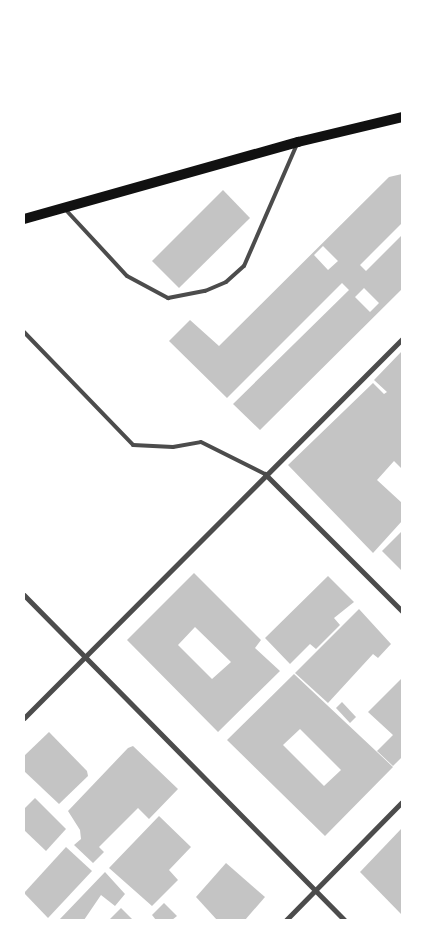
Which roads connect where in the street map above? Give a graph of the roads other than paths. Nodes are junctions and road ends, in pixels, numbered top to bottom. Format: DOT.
graph roads {
  1 [pos="402,117"];
  2 [pos="298,142"];
  3 [pos="63,208"];
  4 [pos="24,219"];
  5 [pos="24,332"];
  6 [pos="402,339"];
  7 [pos="265,474"];
  8 [pos="24,595"];
  9 [pos="402,611"];
  10 [pos="84,656"];
  11 [pos="24,718"];
  12 [pos="402,802"];
  13 [pos="315,891"];
  14 [pos="286,920"];
  15 [pos="344,920"];
  1 -- 2 [label="main road"];
  2 -- 3 [label="main road"];
  2 -- 3 [label="lane"];
  3 -- 4 [label="main road"];
  5 -- 7 [label="lane"];
  6 -- 7 [label="street"];
  7 -- 9 [label="street"];
  7 -- 10 [label="street"];
  8 -- 10 [label="street"];
  10 -- 11 [label="street"];
  10 -- 13 [label="street"];
  12 -- 13 [label="street"];
  13 -- 14 [label="street"];
  13 -- 15 [label="street"];
}
